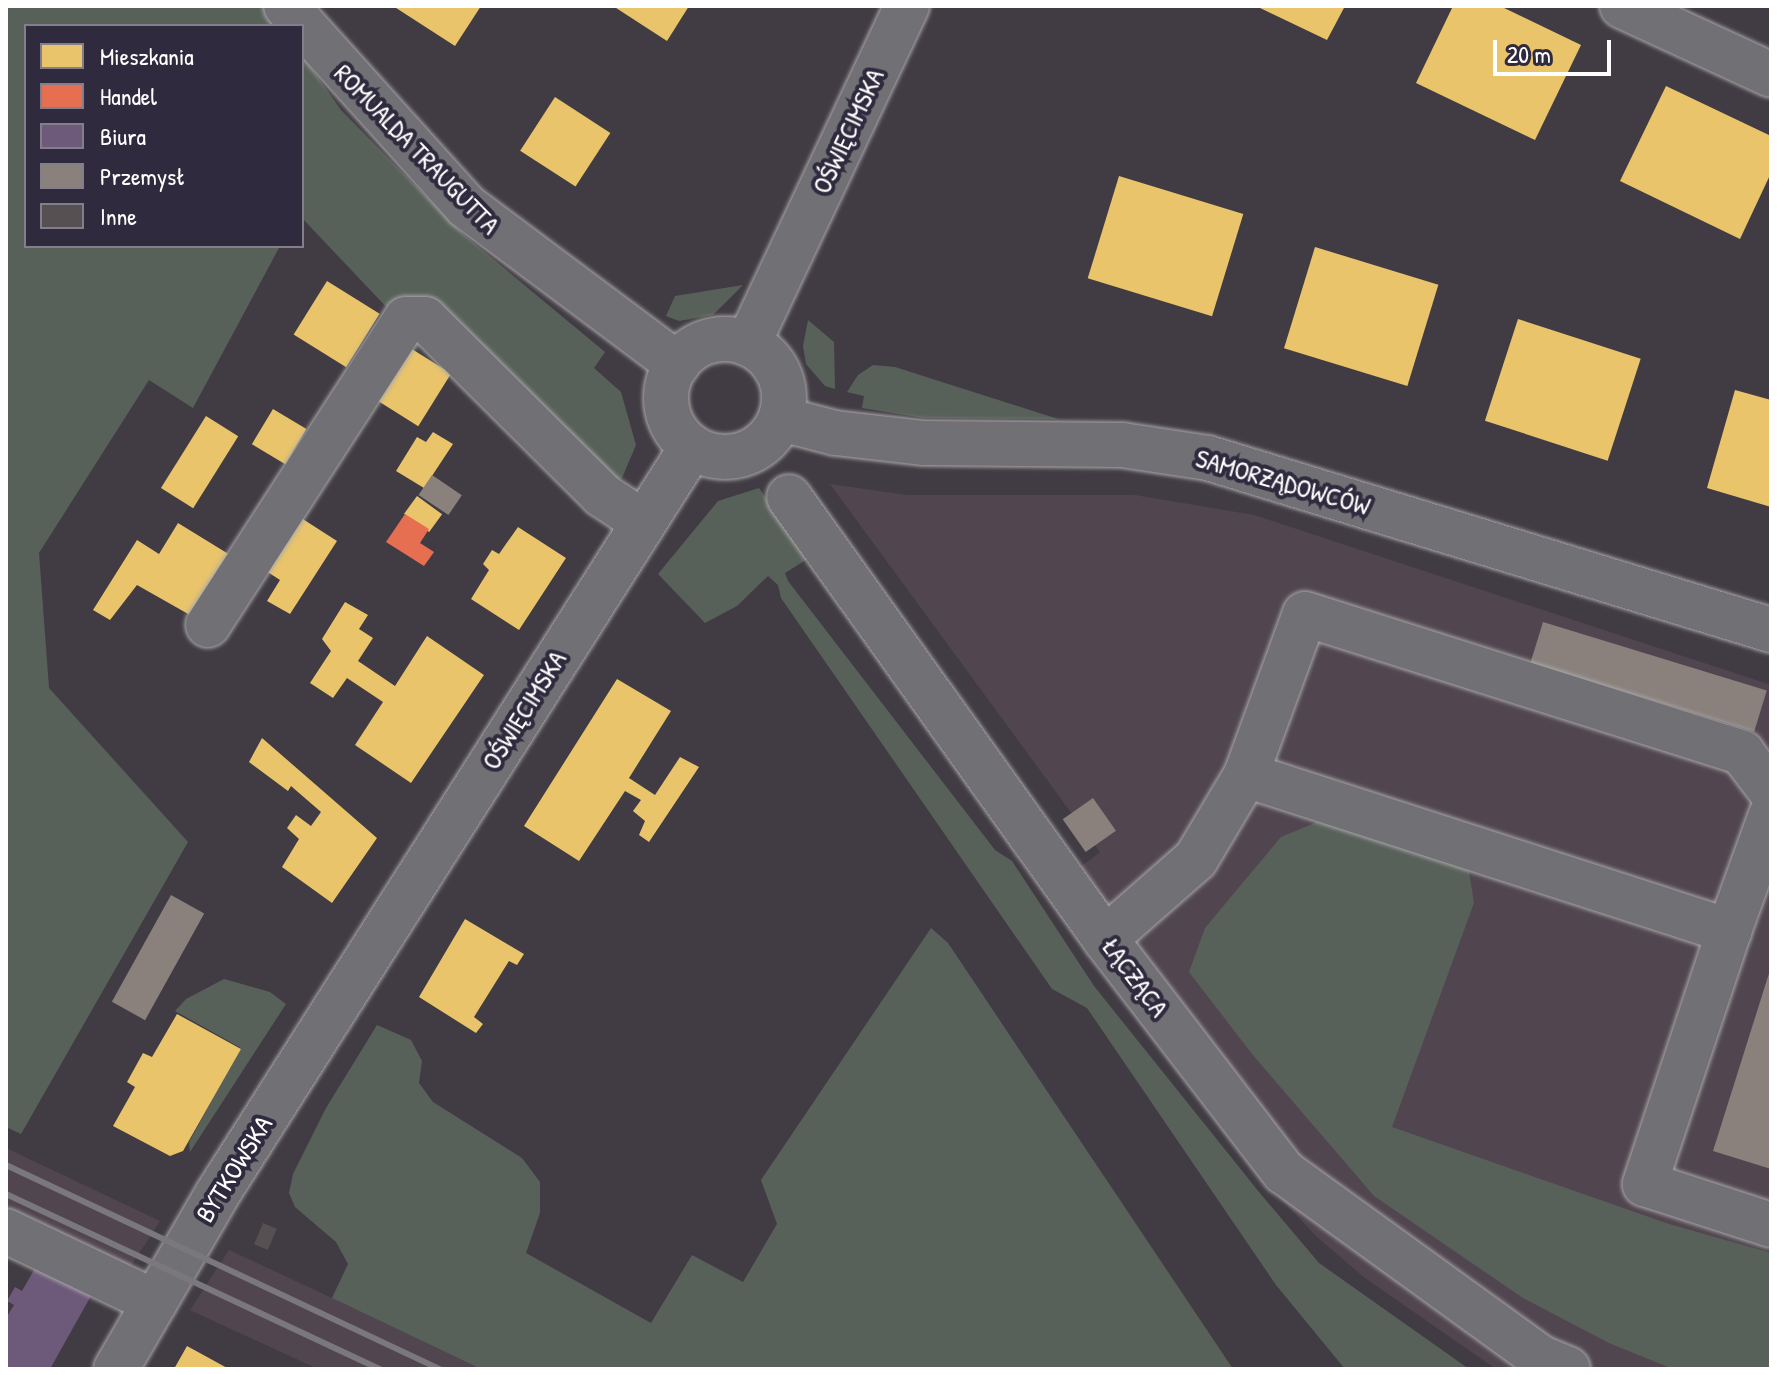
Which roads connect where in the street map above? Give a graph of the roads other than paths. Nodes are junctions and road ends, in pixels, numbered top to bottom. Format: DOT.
graph roads {
  1 [pos="286,6"];
  2 [pos="907,6"];
  3 [pos="1622,6"];
  4 [pos="302,24"];
  5 [pos="304,26"];
  6 [pos="1771,75"];
  7 [pos="748,344"];
  8 [pos="677,364"];
  9 [pos="781,419"];
  10 [pos="692,447"];
  11 [pos="789,497"];
  12 [pos="643,522"];
  13 [pos="208,625"];
  14 [pos="1771,630"];
  15 [pos="1246,775"];
  16 [pos="1771,791"];
  17 [pos="1771,815"];
  18 [pos="1729,931"];
  19 [pos="1105,939"];
  20 [pos="357,972"];
  21 [pos="1771,1225"];
  22 [pos="6,1231"];
  23 [pos="155,1302"];
  24 [pos="116,1369"];
  25 [pos="1568,1369"];
  1 -- 4 [label="street, ROMUALDA TRAUGUTTA"];
  2 -- 7 [label="street, OŚWIĘCIMSKA"];
  3 -- 6 [label="street"];
  5 -- 8 [label="street, ROMUALDA TRAUGUTTA"];
  7 -- 8 [label="street"];
  7 -- 9 [label="street"];
  8 -- 10 [label="street"];
  9 -- 10 [label="street"];
  9 -- 14 [label="street, SAMORZĄDOWCÓW"];
  10 -- 12 [label="street, OŚWIĘCIMSKA"];
  11 -- 19 [label="street, ŁĄCZĄCA"];
  12 -- 13 [label="street"];
  12 -- 20 [label="street, OŚWIĘCIMSKA"];
  15 -- 16 [label="street"];
  15 -- 18 [label="street"];
  15 -- 19 [label="street"];
  17 -- 18 [label="street"];
  18 -- 21 [label="street"];
  19 -- 25 [label="street, ŁĄCZĄCA"];
  20 -- 23 [label="street, BYTKOWSKA"];
  22 -- 23 [label="street"];
  23 -- 24 [label="street, BYTKOWSKA"];
}
